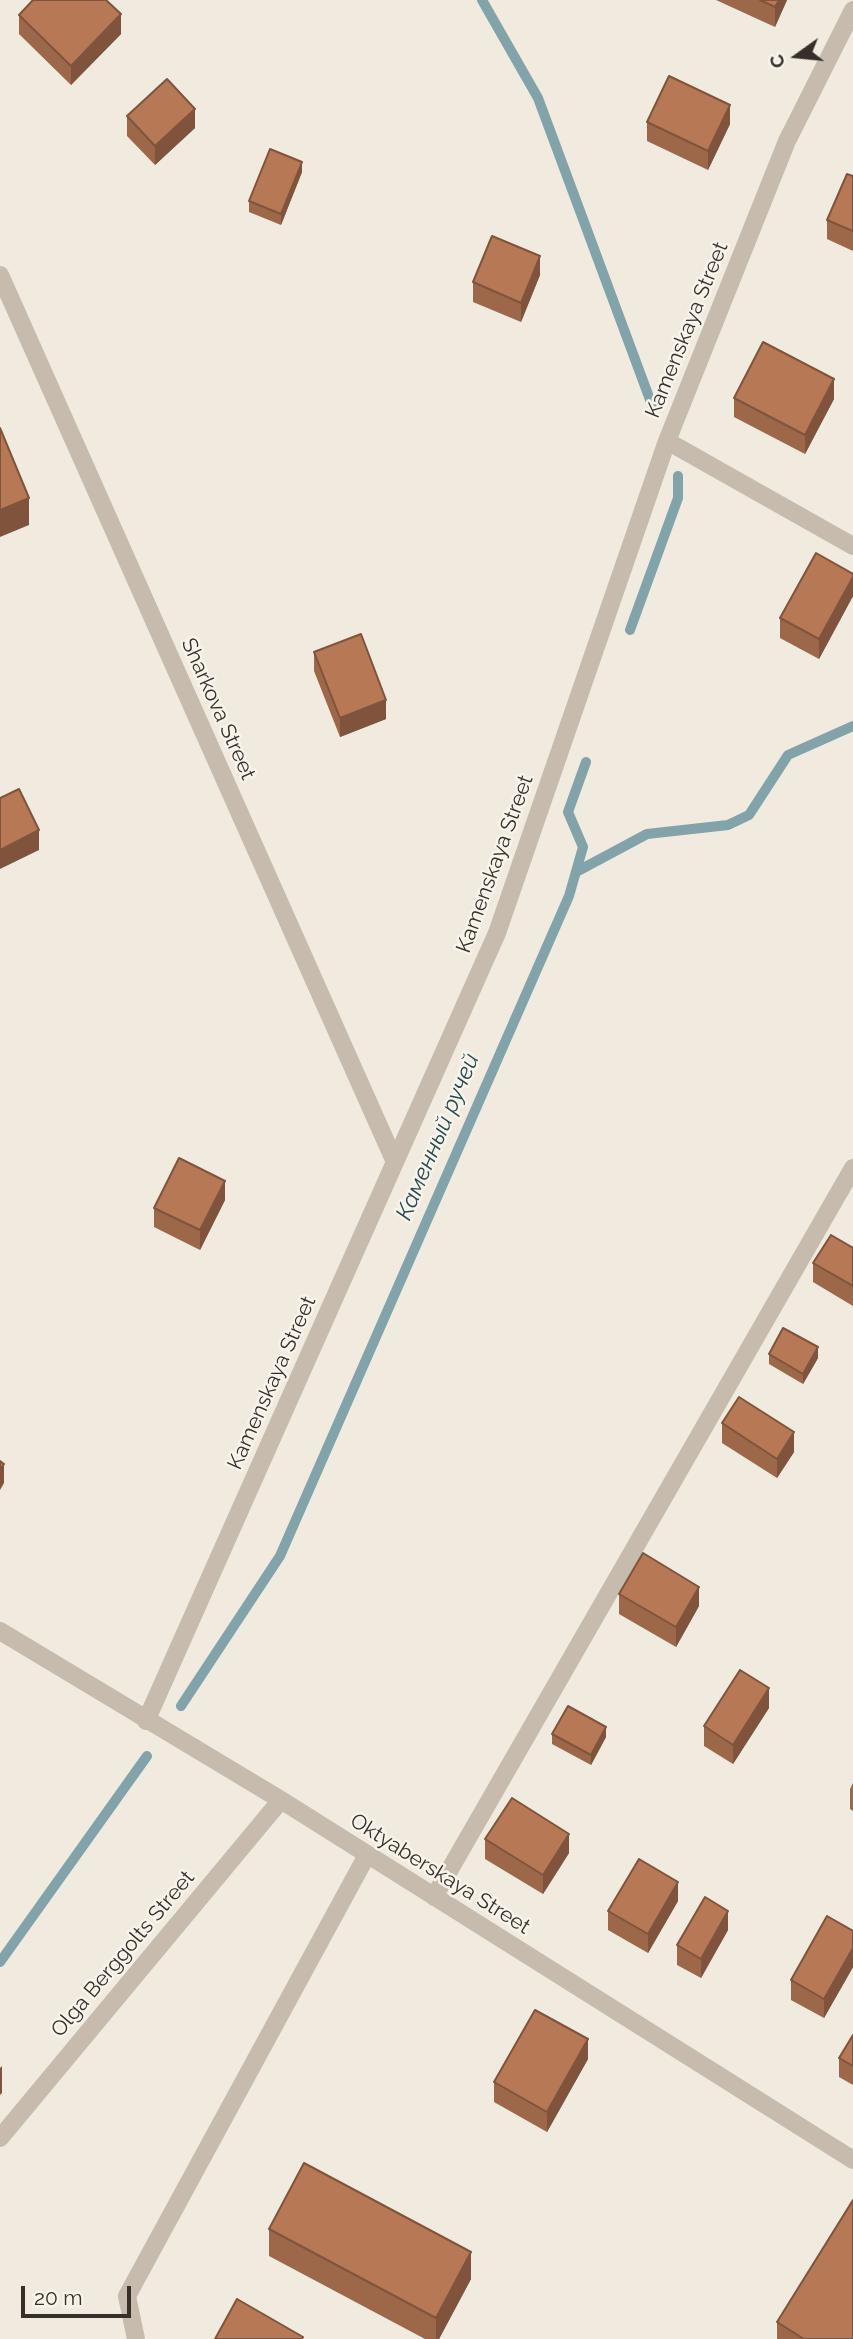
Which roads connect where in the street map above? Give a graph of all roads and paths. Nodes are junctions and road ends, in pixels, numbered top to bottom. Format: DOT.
graph roads {
  1 [pos="853,10"];
  2 [pos="0,275"];
  3 [pos="667,441"];
  4 [pos="853,546"];
  5 [pos="395,1163"];
  6 [pos="853,1168"];
  7 [pos="0,1631"];
  8 [pos="146,1721"];
  9 [pos="281,1800"];
  10 [pos="368,1855"];
  11 [pos="434,1897"];
  12 [pos="0,2138"];
  13 [pos="853,2160"];
  14 [pos="136,2339"];
  1 -- 3 [label="street, Kamenskaya Street"];
  2 -- 5 [label="street, Sharkova Street"];
  3 -- 4 [label="street"];
  3 -- 5 [label="street, Kamenskaya Street"];
  5 -- 8 [label="street, Kamenskaya Street"];
  6 -- 11 [label="street"];
  7 -- 8 [label="street, Oktyaberskaya Street"];
  8 -- 9 [label="street, Oktyaberskaya Street"];
  9 -- 10 [label="street, Oktyaberskaya Street"];
  9 -- 12 [label="street, Olga Berggolts Street"];
  10 -- 11 [label="street, Oktyaberskaya Street"];
  10 -- 14 [label="street"];
  11 -- 13 [label="street, Oktyaberskaya Street"];
}
